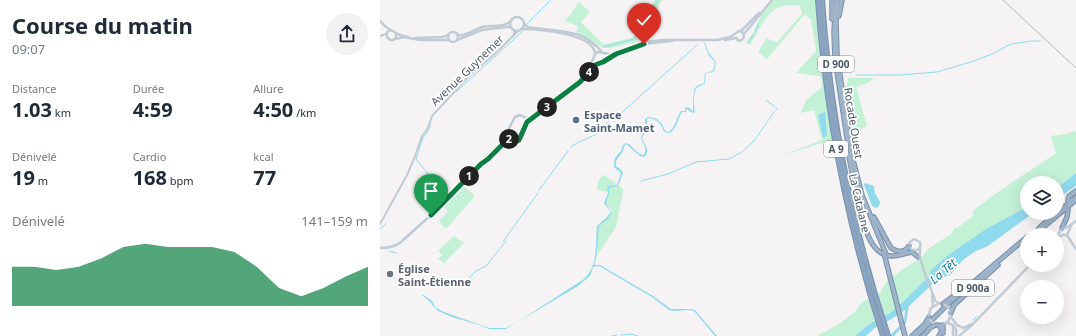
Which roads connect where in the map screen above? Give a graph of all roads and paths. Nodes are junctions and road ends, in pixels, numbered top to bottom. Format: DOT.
graph roads {
  1 [pos="771,0"];
  2 [pos="818,0"];
  3 [pos="822,0"];
  4 [pos="832,0"];
  5 [pos="837,0"];
  6 [pos="842,0"];
  7 [pos="380,21"];
  8 [pos="511,21"];
  9 [pos="524,24"];
  10 [pos="386,27"];
  11 [pos="512,29"];
  12 [pos="391,30"];
  13 [pos="520,30"];
  14 [pos="741,32"];
  15 [pos="387,33"];
  16 [pos="396,33"];
  17 [pos="744,34"];
  18 [pos="448,35"];
  19 [pos="458,35"];
  20 [pos="735,35"];
  21 [pos="381,36"];
  22 [pos="514,36"];
  23 [pos="387,38"];
  24 [pos="736,38"];
  25 [pos="395,39"];
  26 [pos="449,40"];
  27 [pos="457,40"];
  28 [pos="603,53"];
  29 [pos="837,55"];
  30 [pos="595,56"];
  31 [pos="605,61"];
  32 [pos="599,63"];
  33 [pos="840,93"];
  34 [pos="526,118"];
  35 [pos="527,122"];
  36 [pos="507,136"];
  37 [pos="510,139"];
  38 [pos="850,149"];
  39 [pos="478,167"];
  40 [pos="1076,191"];
  41 [pos="1076,197"];
  42 [pos="1076,200"];
  43 [pos="1068,201"];
  44 [pos="1064,207"];
  45 [pos="1068,209"];
  46 [pos="1048,220"];
  47 [pos="1076,221"];
  48 [pos="380,224"];
  49 [pos="1072,225"];
  50 [pos="1039,228"];
  51 [pos="1042,228"];
  52 [pos="1063,228"];
  53 [pos="1064,228"];
  54 [pos="1064,230"];
  55 [pos="1068,231"];
  56 [pos="1067,235"];
  57 [pos="1020,243"];
  58 [pos="1020,246"];
  59 [pos="380,248"];
  60 [pos="920,248"];
  61 [pos="911,249"];
  62 [pos="1076,249"];
  63 [pos="897,256"];
  64 [pos="919,256"];
  65 [pos="997,264"];
  66 [pos="1023,272"];
  67 [pos="872,294"];
  68 [pos="934,301"];
  69 [pos="942,304"];
  70 [pos="933,306"];
  71 [pos="951,314"];
  72 [pos="930,319"];
  73 [pos="974,323"];
  74 [pos="945,324"];
  75 [pos="936,325"];
  76 [pos="953,325"];
  77 [pos="957,328"];
  78 [pos="963,328"];
  79 [pos="963,333"];
  80 [pos="883,336"];
  81 [pos="888,336"];
  82 [pos="906,336"];
  83 [pos="912,336"];
  84 [pos="918,336"];
  85 [pos="923,336"];
  86 [pos="941,336"];
  87 [pos="957,336"];
  1 -- 14 [label="main road"];
  1 -- 17 [label="main road"];
  2 -- 67 [label="highway, La Catalane / A 9"];
  3 -- 67 [label="highway, La Catalane / A 9"];
  4 -- 33 [label="highway, D 900"];
  5 -- 29 [label="highway, Rocade Ouest / D 900"];
  5 -- 33 [label="highway, Rocade Ouest / D 900"];
  6 -- 29 [label="highway, D 900"];
  7 -- 10 [label="main road"];
  8 -- 9 [label="main road"];
  8 -- 11 [label="main road"];
  8 -- 19 [label="main road"];
  9 -- 13 [label="main road"];
  9 -- 28 [label="main road"];
  10 -- 12 [label="main road"];
  10 -- 15 [label="main road"];
  11 -- 13 [label="main road"];
  11 -- 22 [label="street, Avenue Guynemer"];
  11 -- 27 [label="main road"];
  12 -- 15 [label="main road"];
  12 -- 16 [label="main road"];
  13 -- 22 [label="street, Avenue Guynemer"];
  13 -- 30 [label="main road"];
  14 -- 17 [label="main road"];
  14 -- 20 [label="main road"];
  15 -- 21 [label="street"];
  15 -- 23 [label="main road"];
  16 -- 18 [label="main road"];
  16 -- 25 [label="main road"];
  17 -- 24 [label="main road"];
  18 -- 19 [label="main road"];
  18 -- 26 [label="main road"];
  19 -- 27 [label="main road"];
  20 -- 24 [label="main road"];
  20 -- 28 [label="main road"];
  21 -- 23 [label="street"];
  22 -- 48 [label="street, Avenue Guynemer"];
  23 -- 25 [label="main road"];
  24 -- 31 [label="main road"];
  25 -- 26 [label="main road"];
  26 -- 27 [label="main road"];
  28 -- 30 [label="main road"];
  28 -- 31 [label="main road"];
  29 -- 38 [label="highway, Rocade Ouest / D 900"];
  30 -- 32 [label="main road"];
  30 -- 34 [label="main road"];
  31 -- 32 [label="main road"];
  32 -- 35 [label="main road"];
  33 -- 38 [label="highway, Rocade Ouest / D 900"];
  34 -- 35 [label="main road"];
  34 -- 36 [label="main road"];
  35 -- 37 [label="main road"];
  36 -- 37 [label="main road"];
  36 -- 39 [label="main road"];
  37 -- 39 [label="main road"];
  38 -- 61 [label="highway"];
  38 -- 63 [label="highway"];
  38 -- 82 [label="highway, Rocade Ouest / D 900"];
  39 -- 59 [label="main road"];
  40 -- 43 [label="highway"];
  41 -- 44 [label="highway"];
  42 -- 51 [label="highway"];
  45 -- 52 [label="highway"];
  46 -- 50 [label="highway"];
  47 -- 49 [label="main road"];
  49 -- 53 [label="main road"];
  49 -- 55 [label="main road"];
  54 -- 55 [label="main road"];
  55 -- 56 [label="main road"];
  56 -- 62 [label="main road"];
  57 -- 65 [label="highway, D 900a"];
  58 -- 65 [label="highway, D 900a"];
  60 -- 61 [label="main road"];
  60 -- 61 [label="main road"];
  60 -- 64 [label="main road"];
  61 -- 63 [label="highway"];
  61 -- 64 [label="main road"];
  63 -- 64 [label="highway"];
  64 -- 68 [label="main road"];
  65 -- 69 [label="highway, D 900a"];
  65 -- 71 [label="highway, D 900a"];
  65 -- 84 [label="highway, D 900a"];
  66 -- 73 [label="main road"];
  67 -- 80 [label="highway, La Catalane / A 9"];
  67 -- 81 [label="highway, La Catalane / A 9"];
  68 -- 69 [label="main road"];
  68 -- 70 [label="main road"];
  69 -- 70 [label="main road"];
  69 -- 71 [label="main road, bridge"];
  70 -- 72 [label="main road"];
  71 -- 74 [label="main road"];
  71 -- 77 [label="main road"];
  72 -- 75 [label="main road, bridge"];
  72 -- 83 [label="highway"];
  73 -- 78 [label="main road"];
  73 -- 79 [label="main road"];
  74 -- 75 [label="main road"];
  74 -- 76 [label="main road"];
  74 -- 86 [label="highway"];
  75 -- 85 [label="highway"];
  75 -- 86 [label="highway"];
  76 -- 77 [label="main road"];
  76 -- 87 [label="main road"];
  77 -- 78 [label="main road"];
  77 -- 87 [label="main road"];
  78 -- 79 [label="main road"];
  79 -- 87 [label="main road"];
}
